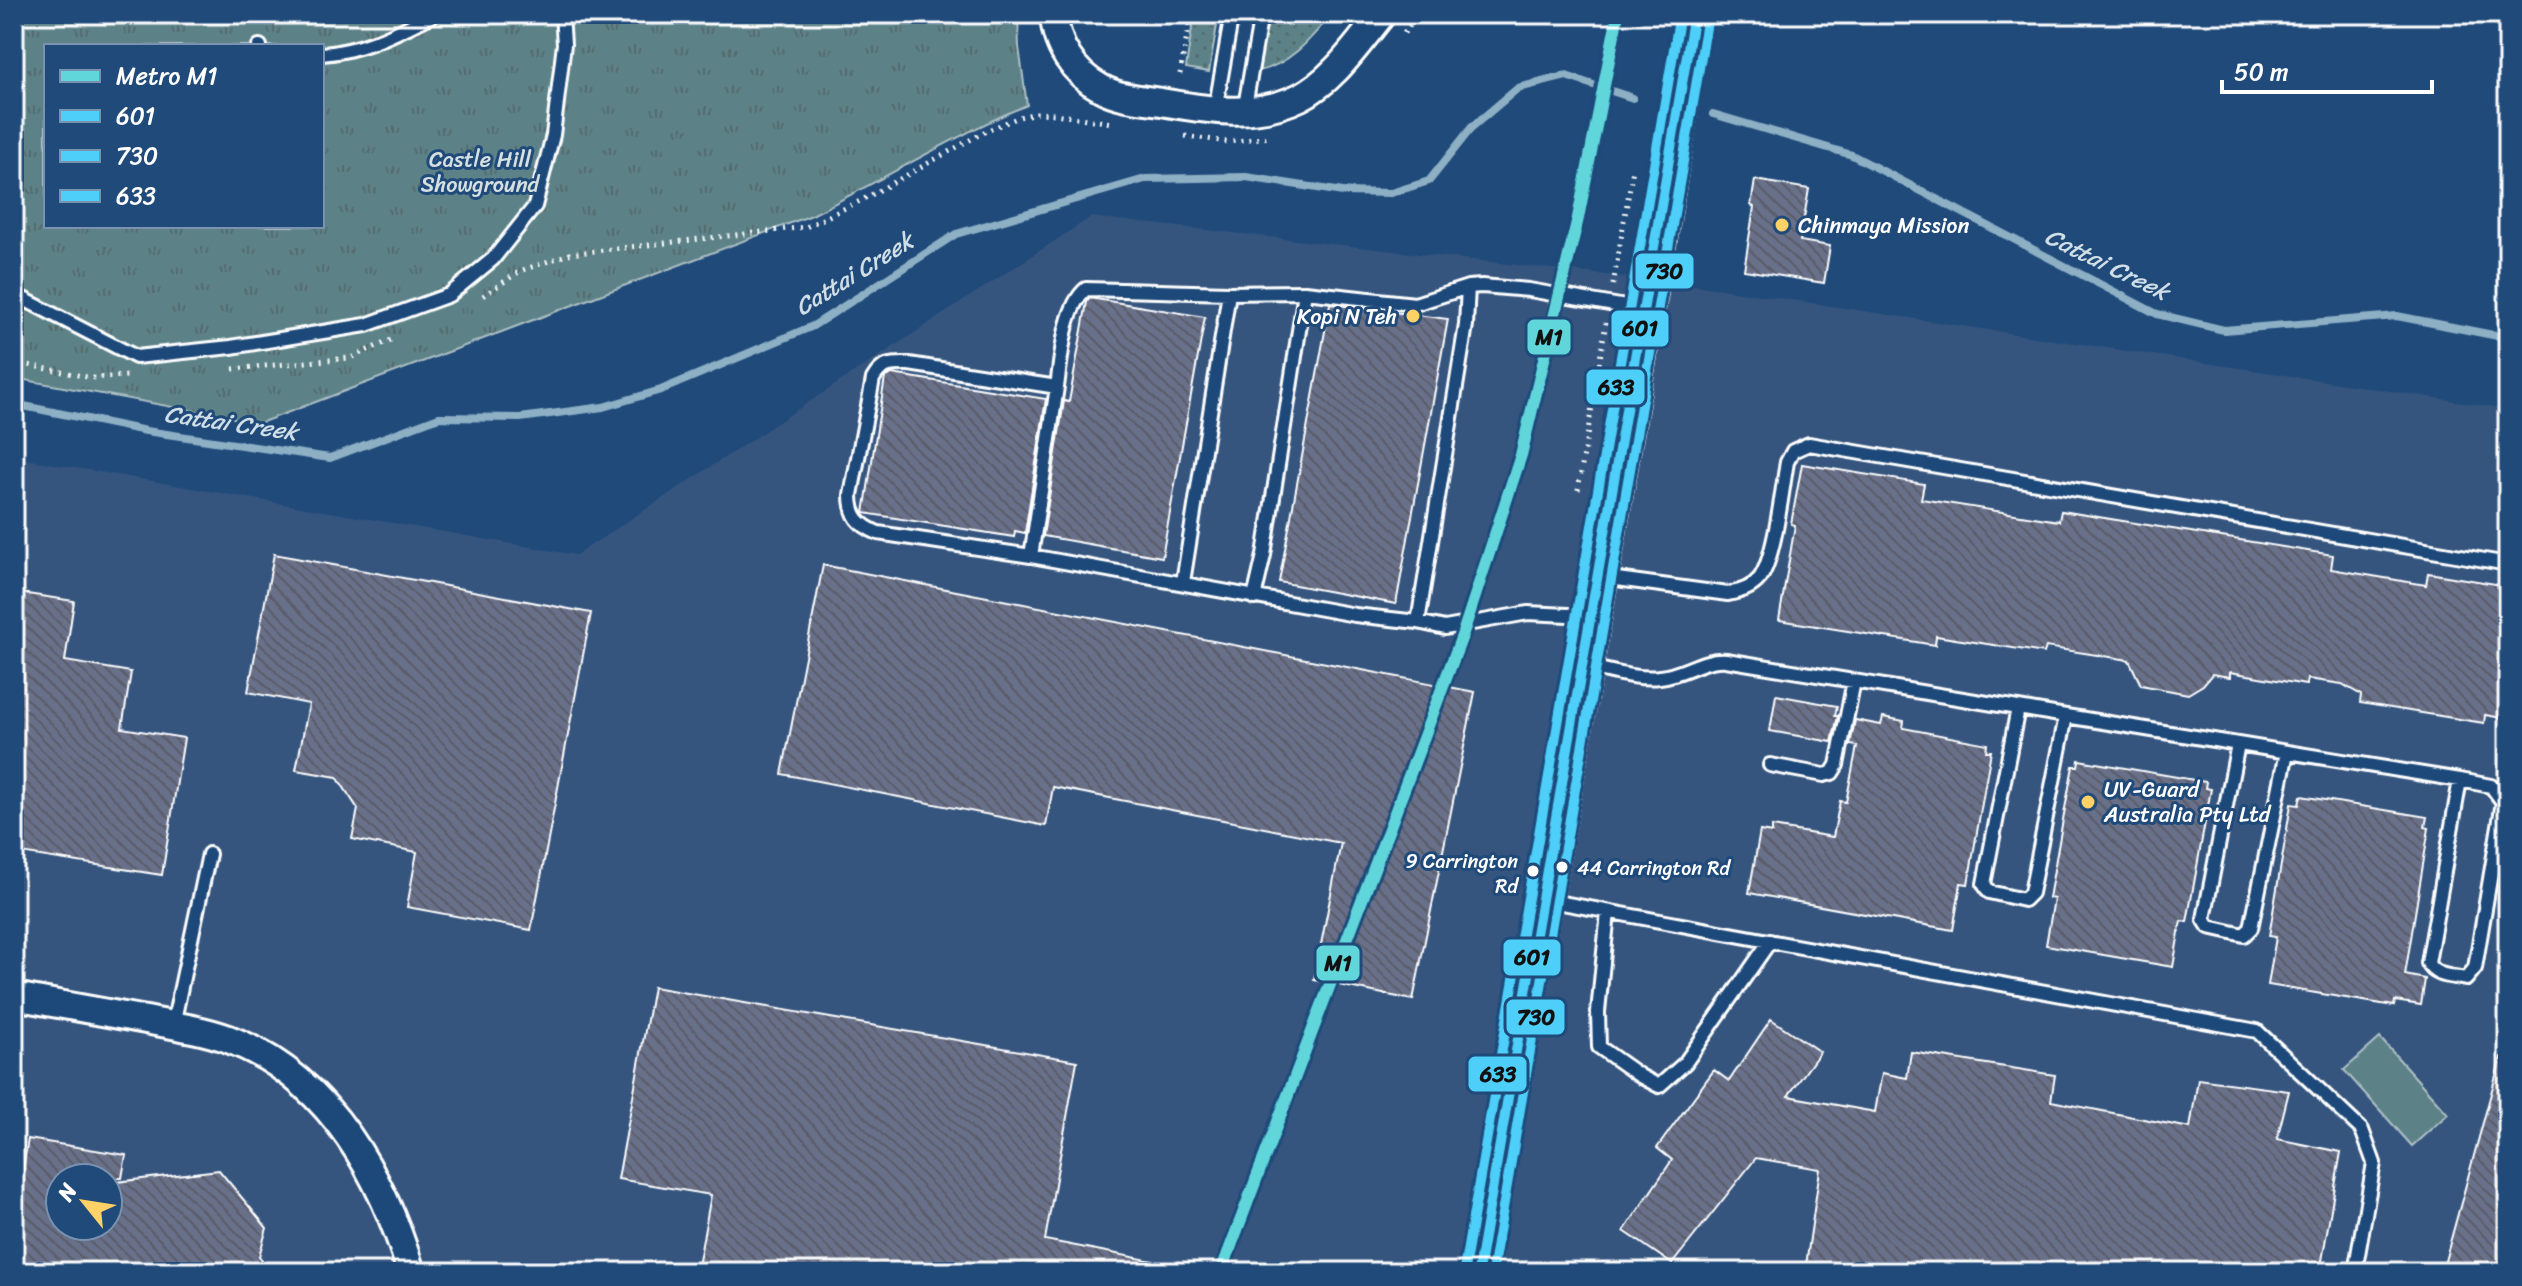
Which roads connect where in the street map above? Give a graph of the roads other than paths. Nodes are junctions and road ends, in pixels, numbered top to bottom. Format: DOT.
graph roads {
  1 [pos="435,14"];
  2 [pos="562,14"];
  3 [pos="1054,14"];
  4 [pos="1232,14"];
  5 [pos="1261,14"];
  6 [pos="1382,14"];
  7 [pos="1694,14"];
  8 [pos="324,54"];
  9 [pos="1215,111"];
  10 [pos="1244,112"];
  11 [pos="1468,287"];
  12 [pos="1305,292"];
  13 [pos="1229,293"];
  14 [pos="14,294"];
  15 [pos="1645,310"];
  16 [pos="1057,387"];
  17 [pos="1031,556"];
  18 [pos="2508,564"];
  19 [pos="1598,577"];
  20 [pos="1183,582"];
  21 [pos="1254,598"];
  22 [pos="1591,616"];
  23 [pos="1418,622"];
  24 [pos="1583,665"];
  25 [pos="1854,681"];
  26 [pos="2018,708"];
  27 [pos="2066,716"];
  28 [pos="2238,744"];
  29 [pos="2287,752"];
  30 [pos="1770,765"];
  31 [pos="2460,780"];
  32 [pos="209,854"];
  33 [pos="1542,899"];
  34 [pos="1608,912"];
  35 [pos="1770,941"];
  36 [pos="14,996"];
  37 [pos="173,1025"];
  38 [pos="411,1272"];
  39 [pos="1478,1272"];
  40 [pos="2355,1272"];
  1 -- 8 [label="lane"];
  2 -- 14 [label="lane"];
  3 -- 9 [label="street"];
  4 -- 9 [label="lane"];
  5 -- 10 [label="lane"];
  6 -- 10 [label="street"];
  7 -- 15 [label="main road"];
  9 -- 10 [label="street"];
  11 -- 12 [label="lane"];
  11 -- 15 [label="lane"];
  11 -- 23 [label="lane"];
  12 -- 13 [label="lane"];
  12 -- 21 [label="lane"];
  13 -- 16 [label="lane"];
  13 -- 20 [label="lane"];
  15 -- 19 [label="main road"];
  16 -- 17 [label="lane"];
  16 -- 17 [label="lane"];
  17 -- 20 [label="lane"];
  18 -- 19 [label="lane"];
  19 -- 22 [label="main road"];
  20 -- 21 [label="lane"];
  21 -- 23 [label="lane"];
  22 -- 23 [label="lane"];
  22 -- 24 [label="main road"];
  24 -- 25 [label="lane"];
  24 -- 33 [label="main road"];
  25 -- 26 [label="lane"];
  25 -- 30 [label="lane"];
  26 -- 27 [label="lane"];
  26 -- 27 [label="lane"];
  27 -- 28 [label="lane"];
  28 -- 29 [label="lane"];
  28 -- 29 [label="lane"];
  29 -- 31 [label="lane"];
  31 -- 31 [label="lane"];
  32 -- 37 [label="lane"];
  33 -- 34 [label="lane"];
  33 -- 39 [label="main road"];
  34 -- 35 [label="lane"];
  34 -- 35 [label="lane"];
  35 -- 40 [label="lane"];
  36 -- 37 [label="street"];
  37 -- 38 [label="street"];
}
